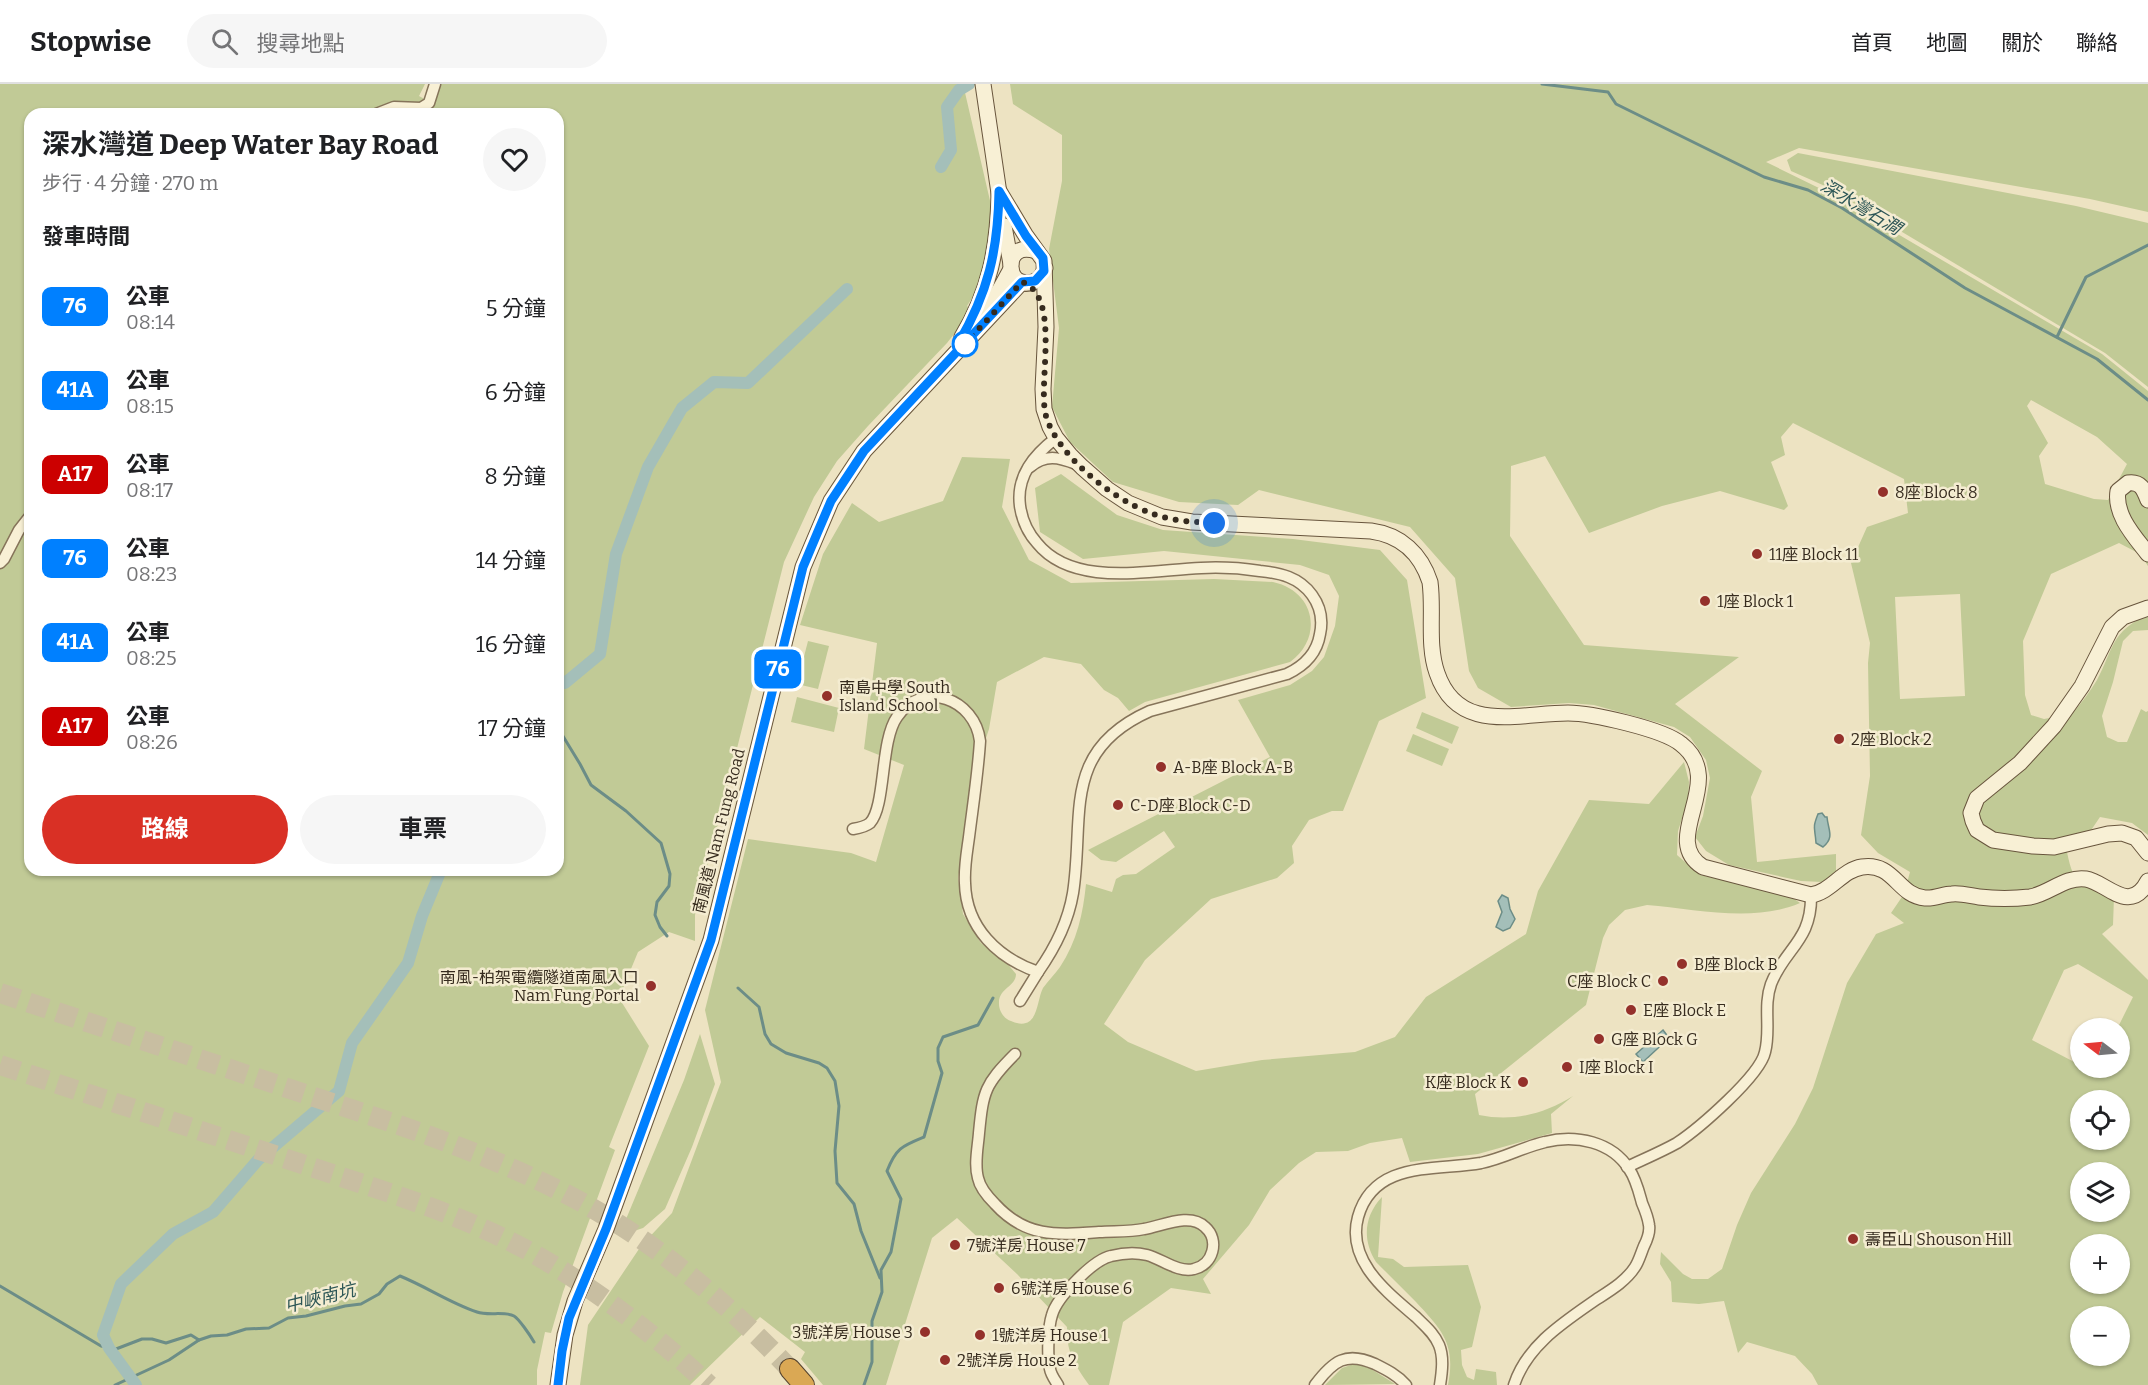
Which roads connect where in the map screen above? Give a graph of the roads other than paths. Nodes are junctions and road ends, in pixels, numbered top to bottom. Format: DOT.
graph roads {
  1 [pos="435,84"];
  2 [pos="983,84"];
  3 [pos="391,108"];
  4 [pos="421,108"];
  5 [pos="421,108"];
  6 [pos="999,191"];
  7 [pos="1036,251"];
  8 [pos="1011,267"];
  9 [pos="1045,268"];
  10 [pos="1024,283"];
  11 [pos="981,325"];
  12 [pos="1046,327"];
  13 [pos="947,363"];
  14 [pos="1056,438"];
  15 [pos="1082,467"];
  16 [pos="1025,471"];
  17 [pos="2148,500"];
  18 [pos="24,524"];
  19 [pos="2148,554"];
  20 [pos="0,563"];
  21 [pos="2148,608"];
  22 [pos="853,829"];
  23 [pos="2148,853"];
  24 [pos="2148,881"];
  25 [pos="1811,895"];
  26 [pos="1038,972"];
  27 [pos="1020,1001"];
  28 [pos="1015,1054"];
  29 [pos="1627,1167"];
  30 [pos="790,1370"];
  31 [pos="558,1385"];
  32 [pos="804,1385"];
  33 [pos="1058,1385"];
  34 [pos="1315,1385"];
  35 [pos="1406,1385"];
  36 [pos="1440,1385"];
  37 [pos="1514,1385"];
  1 -- 4 [label="street"];
  2 -- 6 [label="street"];
  3 -- 5 [label="street"];
  6 -- 7 [label="street"];
  6 -- 8 [label="street"];
  6 -- 13 [label="street"];
  7 -- 8 [label="street"];
  7 -- 9 [label="street"];
  8 -- 10 [label="street"];
  8 -- 11 [label="street, 南風道 Nam Fung Road"];
  9 -- 10 [label="street"];
  9 -- 12 [label="street"];
  10 -- 11 [label="street, 南風道 Nam Fung Road"];
  10 -- 12 [label="street"];
  11 -- 13 [label="street, 南風道 Nam Fung Road"];
  12 -- 14 [label="street"];
  13 -- 31 [label="street, 南風道 Nam Fung Road"];
  14 -- 15 [label="street"];
  14 -- 16 [label="street"];
  15 -- 16 [label="street"];
  15 -- 25 [label="street"];
  16 -- 26 [label="street"];
  17 -- 19 [label="street"];
  18 -- 20 [label="street"];
  21 -- 23 [label="street"];
  22 -- 26 [label="street"];
  24 -- 25 [label="street"];
  25 -- 29 [label="street"];
  26 -- 27 [label="street"];
  28 -- 33 [label="street"];
  29 -- 36 [label="street"];
  29 -- 37 [label="street"];
  30 -- 32 [label="highway"];
  34 -- 35 [label="street"];
}
